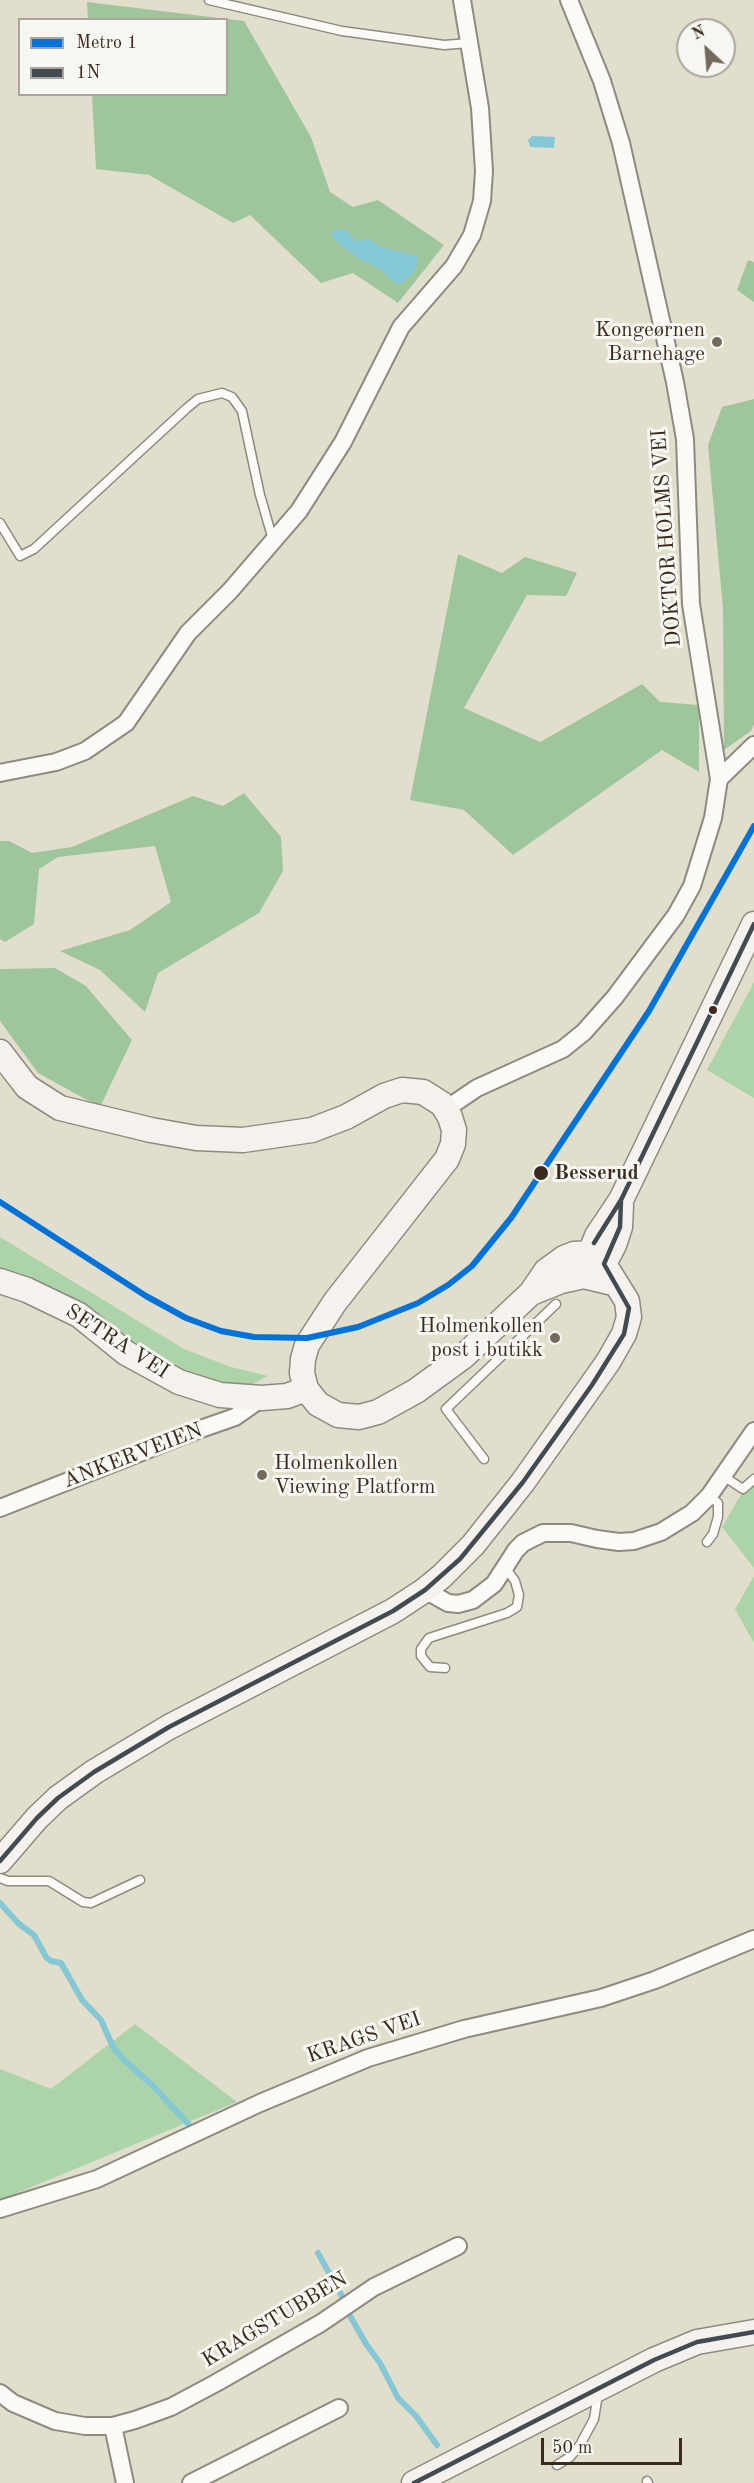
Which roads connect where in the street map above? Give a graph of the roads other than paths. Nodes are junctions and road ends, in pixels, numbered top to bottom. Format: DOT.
graph roads {
  1 [pos="209,0"];
  2 [pos="462,0"];
  3 [pos="569,0"];
  4 [pos="469,44"];
  5 [pos="0,523"];
  6 [pos="273,540"];
  7 [pos="754,746"];
  8 [pos="0,773"];
  9 [pos="719,779"];
  10 [pos="754,924"];
  11 [pos="0,1052"];
  12 [pos="446,1109"];
  13 [pos="596,1265"];
  14 [pos="0,1281"];
  15 [pos="556,1304"];
  16 [pos="498,1323"];
  17 [pos="514,1343"];
  18 [pos="306,1389"];
  19 [pos="262,1398"];
  20 [pos="754,1431"];
  21 [pos="484,1460"];
  22 [pos="723,1476"];
  23 [pos="754,1479"];
  24 [pos="709,1496"];
  25 [pos="0,1508"];
  26 [pos="707,1542"];
  27 [pos="505,1567"];
  28 [pos="425,1590"];
  29 [pos="445,1668"];
  30 [pos="0,1861"];
  31 [pos="0,1878"];
  32 [pos="140,1880"];
  33 [pos="749,1944"];
  34 [pos="0,2209"];
  35 [pos="458,2246"];
  36 [pos="754,2332"];
  37 [pos="598,2387"];
  38 [pos="0,2392"];
  39 [pos="339,2408"];
  40 [pos="113,2426"];
  41 [pos="557,2465"];
  42 [pos="125,2483"];
  43 [pos="191,2483"];
  44 [pos="414,2483"];
  1 -- 4 [label="lane"];
  2 -- 4 [label="street"];
  3 -- 9 [label="street, DOKTOR HOLMS VEI"];
  4 -- 6 [label="street"];
  5 -- 6 [label="lane"];
  6 -- 8 [label="street"];
  7 -- 9 [label="street"];
  9 -- 12 [label="street, DOKTOR HOLMS VEI"];
  10 -- 13 [label="main road"];
  11 -- 12 [label="main road"];
  12 -- 18 [label="main road"];
  13 -- 16 [label="main road"];
  13 -- 28 [label="main road"];
  14 -- 19 [label="main road, SETRA VEI"];
  15 -- 17 [label="lane"];
  16 -- 17 [label="lane"];
  16 -- 18 [label="main road"];
  17 -- 21 [label="lane"];
  18 -- 19 [label="main road, SETRA VEI"];
  19 -- 25 [label="street, ANKERVEIEN"];
  20 -- 22 [label="street"];
  22 -- 23 [label="lane"];
  22 -- 24 [label="street"];
  24 -- 26 [label="lane"];
  24 -- 27 [label="street"];
  27 -- 28 [label="street"];
  27 -- 29 [label="lane"];
  28 -- 30 [label="main road"];
  31 -- 32 [label="lane"];
  33 -- 34 [label="street, KRAGS VEI"];
  35 -- 40 [label="street, KRAGSTUBBEN"];
  36 -- 37 [label="main road"];
  37 -- 41 [label="lane"];
  37 -- 44 [label="main road"];
  38 -- 40 [label="street, KRAGSTUBBEN"];
  39 -- 43 [label="street"];
  40 -- 42 [label="street"];
}
